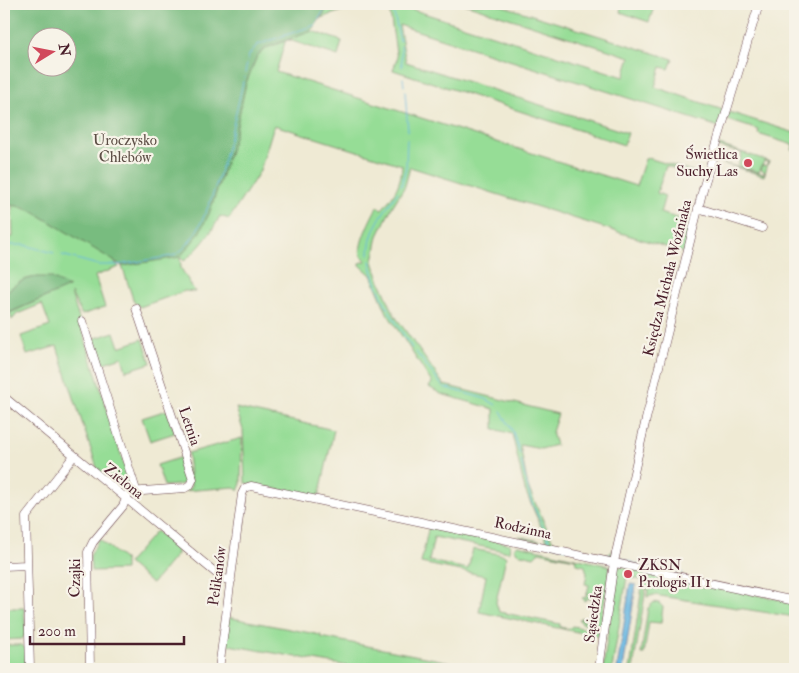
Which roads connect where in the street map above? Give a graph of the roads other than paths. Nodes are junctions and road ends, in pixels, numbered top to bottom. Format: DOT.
graph roads {
  1 [pos="759,4"];
  2 [pos="698,208"];
  3 [pos="762,228"];
  4 [pos="136,308"];
  5 [pos="82,321"];
  6 [pos="4,397"];
  7 [pos="73,456"];
  8 [pos="245,488"];
  9 [pos="136,490"];
  10 [pos="125,500"];
  11 [pos="614,562"];
  12 [pos="27,565"];
  13 [pos="4,566"];
  14 [pos="231,582"];
  15 [pos="795,601"];
  16 [pos="30,669"];
  17 [pos="90,669"];
  18 [pos="218,669"];
  19 [pos="599,669"];
  1 -- 2 [label="street, Księdza Michała Woźniaka"];
  2 -- 3 [label="street"];
  2 -- 11 [label="street, Księdza Michała Woźniaka"];
  4 -- 9 [label="street, Letnia"];
  5 -- 9 [label="street"];
  6 -- 7 [label="street, Zielona"];
  7 -- 10 [label="street, Zielona"];
  7 -- 12 [label="street"];
  8 -- 11 [label="street, Rodzinna"];
  8 -- 14 [label="street, Pelikanów"];
  9 -- 10 [label="street"];
  10 -- 14 [label="street, Zielona"];
  10 -- 17 [label="street, Czajki"];
  11 -- 15 [label="street, Rodzinna"];
  11 -- 19 [label="street, Sąsiedzka"];
  12 -- 13 [label="street"];
  12 -- 16 [label="street"];
  14 -- 18 [label="street, Pelikanów"];
}
